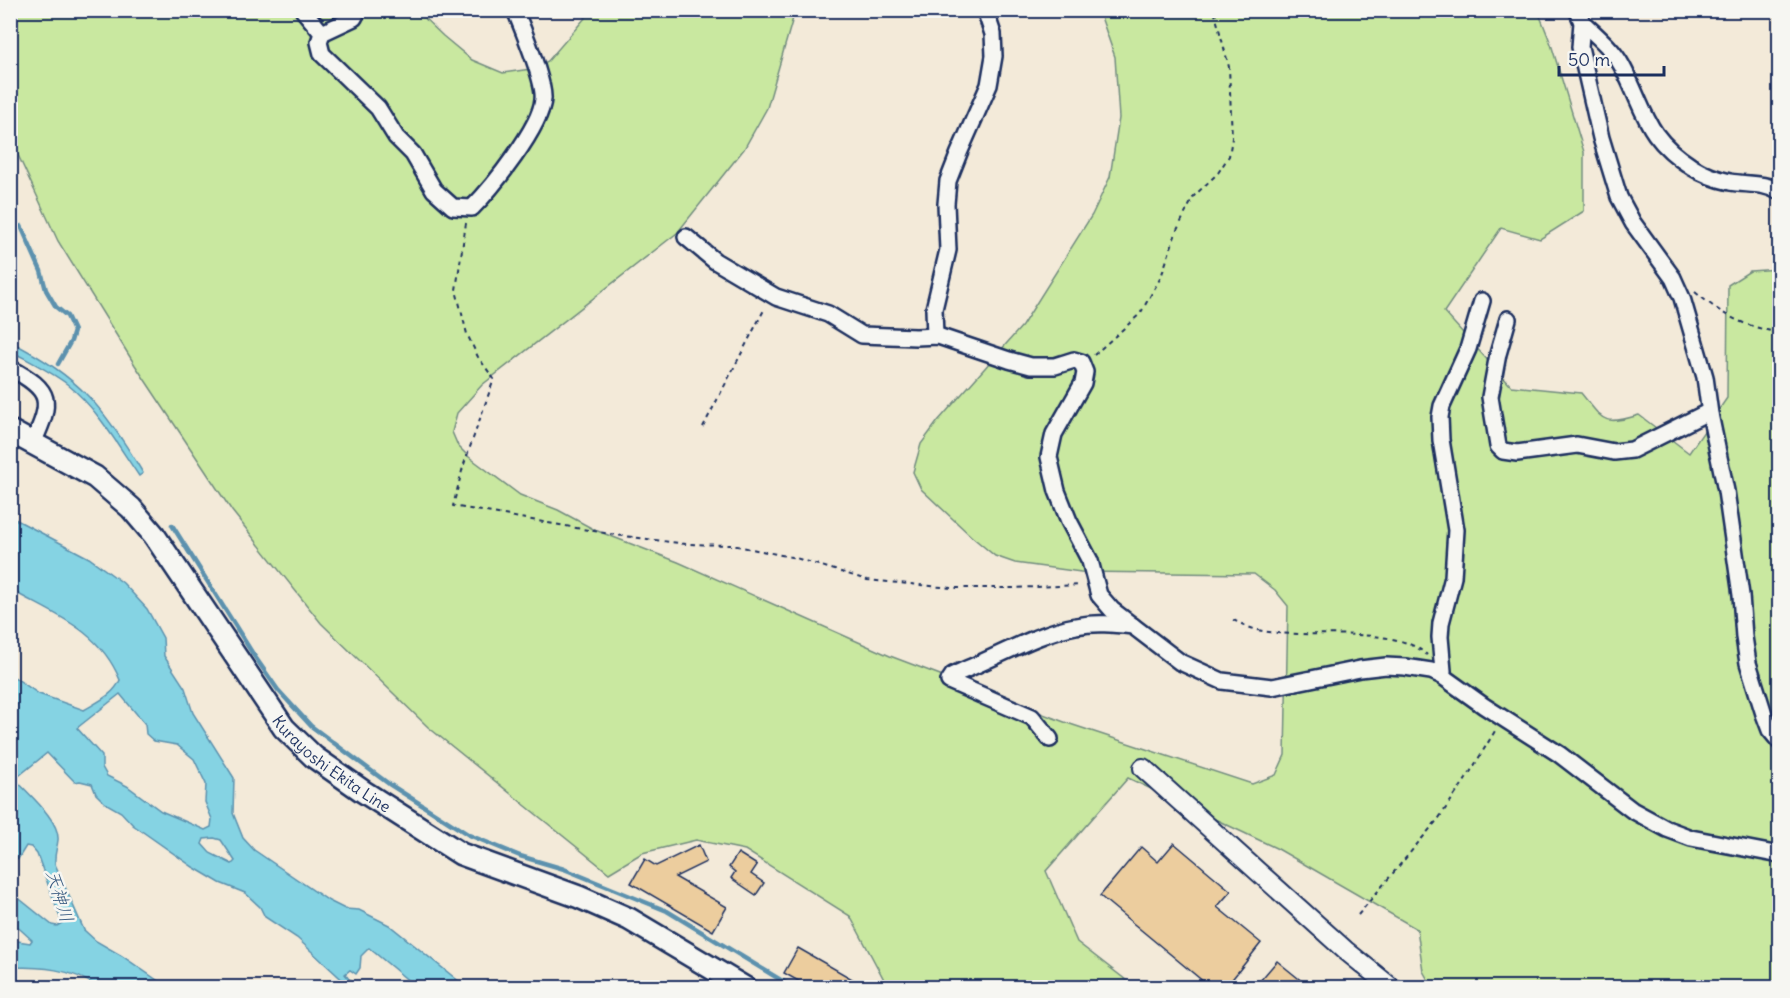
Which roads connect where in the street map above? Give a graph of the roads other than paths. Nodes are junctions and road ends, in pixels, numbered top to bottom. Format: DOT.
graph roads {
  1 [pos="303,10"];
  2 [pos="358,10"];
  3 [pos="515,10"];
  4 [pos="985,10"];
  5 [pos="1579,16"];
  6 [pos="322,33"];
  7 [pos="1779,192"];
  8 [pos="686,237"];
  9 [pos="1482,301"];
  10 [pos="1508,319"];
  11 [pos="936,336"];
  12 [pos="10,368"];
  13 [pos="1710,414"];
  14 [pos="10,431"];
  15 [pos="33,443"];
  16 [pos="1133,626"];
  17 [pos="1442,673"];
  18 [pos="1050,739"];
  19 [pos="1779,742"];
  20 [pos="1143,768"];
  21 [pos="1779,855"];
  22 [pos="745,987"];
  23 [pos="1392,987"];
  1 -- 6 [label="street"];
  2 -- 6 [label="street"];
  3 -- 6 [label="street"];
  4 -- 11 [label="street"];
  5 -- 7 [label="street"];
  5 -- 13 [label="street"];
  8 -- 11 [label="street"];
  9 -- 17 [label="street"];
  10 -- 13 [label="street"];
  11 -- 16 [label="street"];
  12 -- 15 [label="street"];
  13 -- 19 [label="street"];
  14 -- 15 [label="main road, Kurayoshi Ekita Line"];
  15 -- 22 [label="main road, Kurayoshi Ekita Line"];
  16 -- 17 [label="street"];
  16 -- 18 [label="street"];
  17 -- 21 [label="street"];
  20 -- 23 [label="street"];
}
